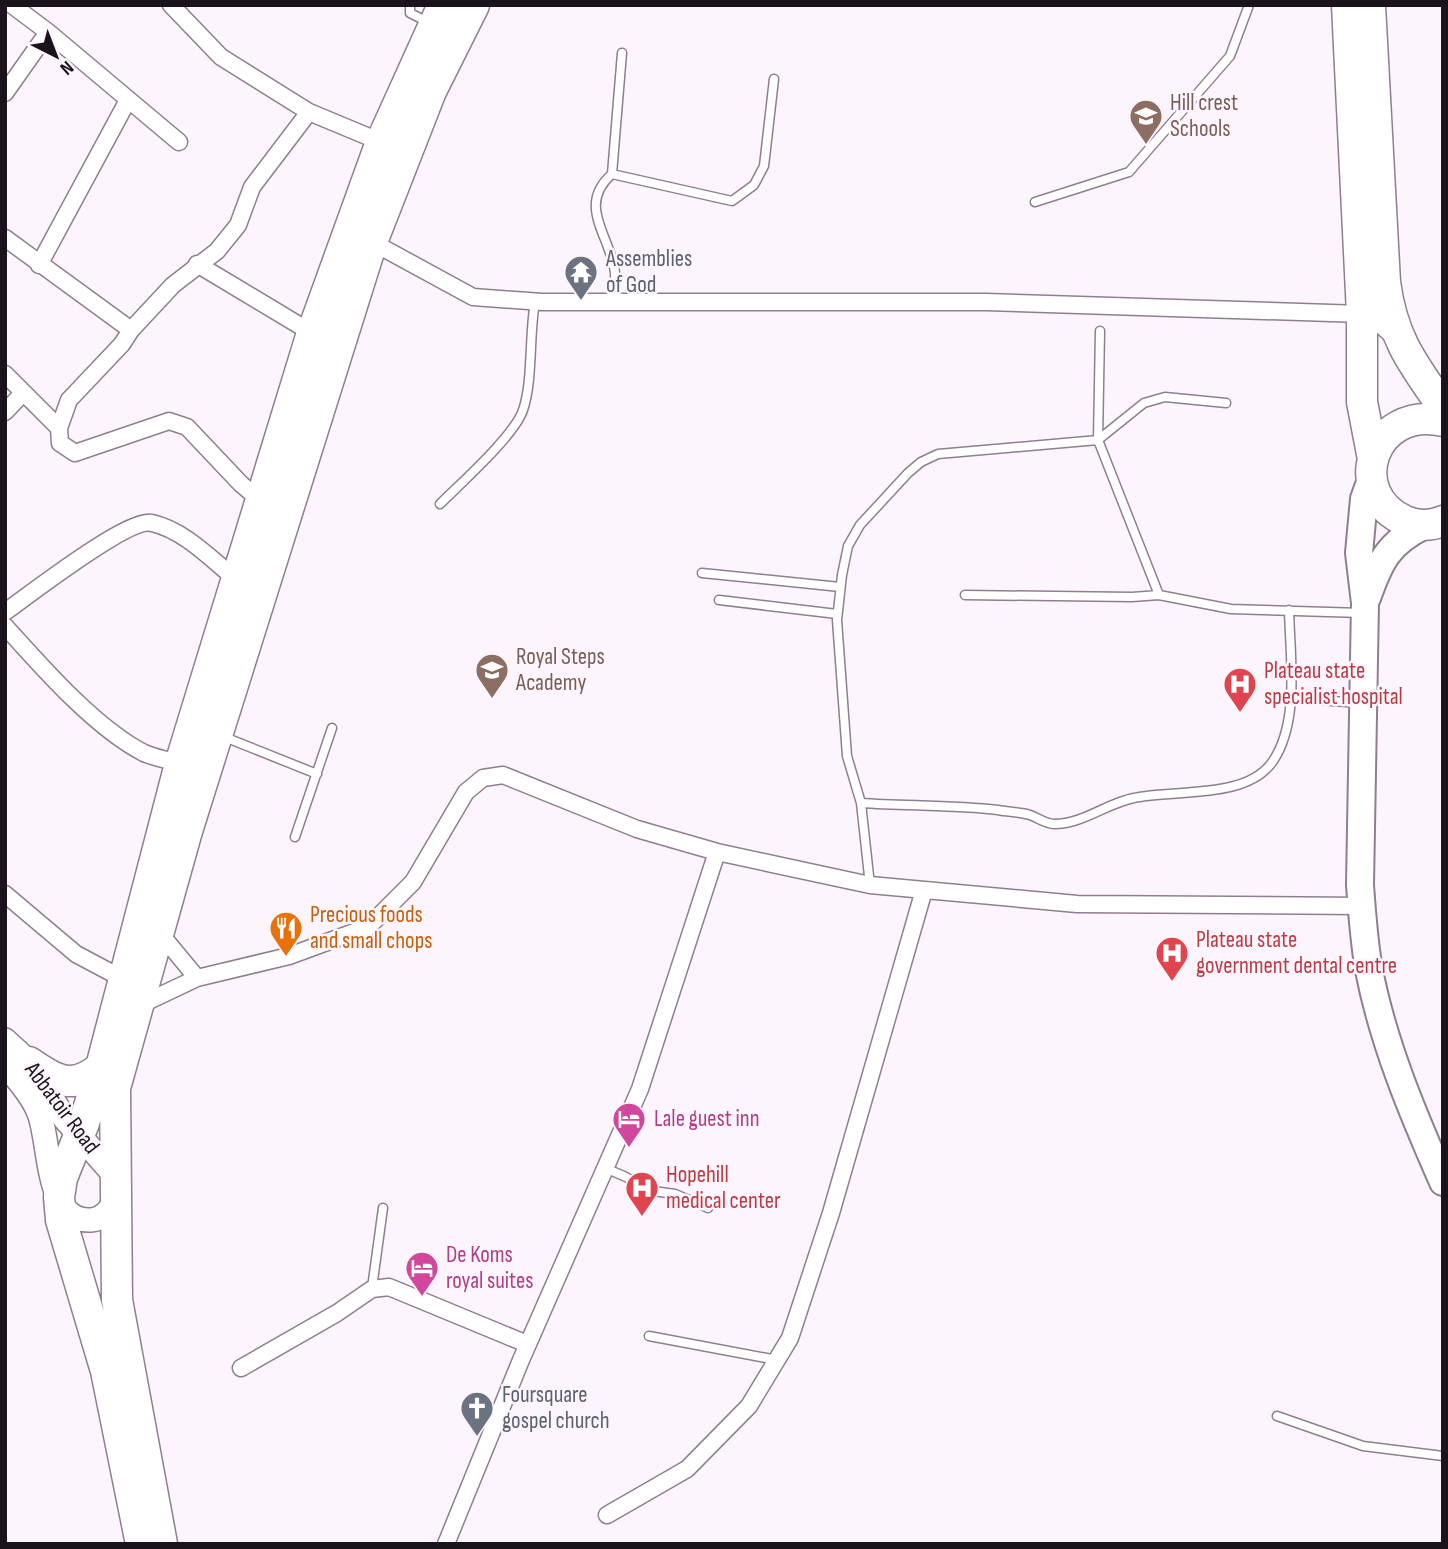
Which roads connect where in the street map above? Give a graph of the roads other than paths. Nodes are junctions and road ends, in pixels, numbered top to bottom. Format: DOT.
graph roads {
  1 [pos="12,5"];
  2 [pos="171,5"];
  3 [pos="410,5"];
  4 [pos="474,5"];
  5 [pos="1249,5"];
  6 [pos="1347,5"];
  7 [pos="1370,5"];
  8 [pos="438,15"];
  9 [pos="48,32"];
  10 [pos="622,53"];
  11 [pos="775,79"];
  12 [pos="5,93"];
  13 [pos="128,100"];
  14 [pos="309,113"];
  15 [pos="179,142"];
  16 [pos="381,142"];
  17 [pos="612,174"];
  18 [pos="1035,202"];
  19 [pos="5,238"];
  20 [pos="372,242"];
  21 [pos="197,264"];
  22 [pos="39,265"];
  23 [pos="614,300"];
  24 [pos="535,302"];
  25 [pos="1362,314"];
  26 [pos="131,330"];
  27 [pos="1100,331"];
  28 [pos="312,333"];
  29 [pos="1403,348"];
  30 [pos="5,374"];
  31 [pos="23,393"];
  32 [pos="1226,403"];
  33 [pos="1443,407"];
  34 [pos="5,412"];
  35 [pos="1443,421"];
  36 [pos="59,428"];
  37 [pos="1098,440"];
  38 [pos="1372,468"];
  39 [pos="261,501"];
  40 [pos="440,504"];
  41 [pos="1434,523"];
  42 [pos="702,573"];
  43 [pos="237,580"];
  44 [pos="840,587"];
  45 [pos="965,595"];
  46 [pos="1159,595"];
  47 [pos="719,600"];
  48 [pos="1365,608"];
  49 [pos="1289,610"];
  50 [pos="5,612"];
  51 [pos="837,614"];
  52 [pos="5,626"];
  53 [pos="227,660"];
  54 [pos="1291,698"];
  55 [pos="1363,703"];
  56 [pos="332,728"];
  57 [pos="218,735"];
  58 [pos="180,764"];
  59 [pos="317,774"];
  60 [pos="861,803"];
  61 [pos="295,837"];
  62 [pos="717,852"];
  63 [pos="870,885"];
  64 [pos="924,890"];
  65 [pos="5,894"];
  66 [pos="1362,906"];
  67 [pos="159,932"];
  68 [pos="197,978"];
  69 [pos="123,979"];
  70 [pos="138,1006"];
  71 [pos="5,1040"];
  72 [pos="17,1063"];
  73 [pos="101,1067"];
  74 [pos="79,1135"];
  75 [pos="606,1168"];
  76 [pos="1443,1182"];
  77 [pos="117,1187"];
  78 [pos="60,1204"];
  79 [pos="383,1208"];
  80 [pos="708,1208"];
  81 [pos="372,1289"];
  82 [pos="649,1336"];
  83 [pos="527,1344"];
  84 [pos="777,1360"];
  85 [pos="241,1368"];
  86 [pos="1277,1416"];
  87 [pos="1443,1456"];
  88 [pos="607,1515"];
  89 [pos="141,1544"];
  90 [pos="162,1544"];
  91 [pos="446,1544"];
  1 -- 9 [label="street"];
  2 -- 14 [label="street"];
  3 -- 8 [label="lane"];
  4 -- 20 [label="highway"];
  5 -- 18 [label="lane"];
  6 -- 25 [label="highway"];
  7 -- 29 [label="highway"];
  8 -- 16 [label="highway"];
  9 -- 12 [label="street"];
  9 -- 13 [label="street"];
  10 -- 17 [label="lane"];
  11 -- 17 [label="lane"];
  13 -- 15 [label="street"];
  13 -- 22 [label="street"];
  14 -- 16 [label="street"];
  14 -- 21 [label="street"];
  16 -- 28 [label="highway"];
  17 -- 23 [label="lane"];
  19 -- 22 [label="street"];
  20 -- 24 [label="street"];
  20 -- 53 [label="highway"];
  21 -- 26 [label="street"];
  21 -- 28 [label="street"];
  22 -- 26 [label="street"];
  23 -- 24 [label="street"];
  23 -- 25 [label="street"];
  24 -- 40 [label="lane"];
  25 -- 29 [label="street"];
  25 -- 38 [label="highway"];
  26 -- 36 [label="street"];
  27 -- 37 [label="lane"];
  28 -- 39 [label="highway"];
  29 -- 33 [label="highway"];
  30 -- 31 [label="street"];
  31 -- 34 [label="street"];
  31 -- 36 [label="street"];
  32 -- 37 [label="lane"];
  35 -- 38 [label="highway"];
  36 -- 39 [label="street"];
  37 -- 44 [label="lane"];
  37 -- 46 [label="lane"];
  38 -- 41 [label="highway"];
  38 -- 48 [label="main road"];
  39 -- 43 [label="highway"];
  41 -- 48 [label="main road"];
  42 -- 44 [label="lane"];
  43 -- 50 [label="street"];
  43 -- 53 [label="highway"];
  44 -- 51 [label="lane"];
  45 -- 46 [label="lane"];
  46 -- 49 [label="lane"];
  47 -- 51 [label="lane"];
  48 -- 49 [label="lane"];
  48 -- 55 [label="main road"];
  49 -- 54 [label="lane"];
  51 -- 60 [label="lane"];
  52 -- 58 [label="street"];
  53 -- 57 [label="highway"];
  53 -- 58 [label="highway"];
  54 -- 55 [label="lane"];
  54 -- 60 [label="lane"];
  55 -- 66 [label="main road"];
  56 -- 59 [label="lane"];
  57 -- 59 [label="lane"];
  57 -- 67 [label="highway"];
  58 -- 69 [label="highway"];
  59 -- 61 [label="lane"];
  60 -- 63 [label="lane"];
  62 -- 63 [label="street"];
  62 -- 68 [label="street"];
  62 -- 75 [label="street"];
  63 -- 64 [label="street"];
  64 -- 66 [label="street"];
  64 -- 84 [label="street"];
  65 -- 69 [label="street"];
  66 -- 76 [label="main road"];
  67 -- 68 [label="street"];
  67 -- 70 [label="highway"];
  68 -- 70 [label="street"];
  69 -- 73 [label="highway"];
  70 -- 77 [label="highway"];
  71 -- 72 [label="street, Abbatoir Road"];
  72 -- 73 [label="highway"];
  72 -- 74 [label="street, Abbatoir Road"];
  72 -- 78 [label="street, Abbatoir Road"];
  73 -- 74 [label="highway"];
  74 -- 77 [label="street, Abbatoir Road"];
  74 -- 78 [label="highway"];
  75 -- 80 [label="lane"];
  75 -- 83 [label="street"];
  77 -- 78 [label="street"];
  77 -- 90 [label="highway"];
  78 -- 89 [label="highway"];
  79 -- 81 [label="lane"];
  81 -- 83 [label="street"];
  81 -- 85 [label="street"];
  82 -- 84 [label="lane"];
  83 -- 91 [label="street"];
  84 -- 88 [label="street"];
  86 -- 87 [label="lane"];
}
